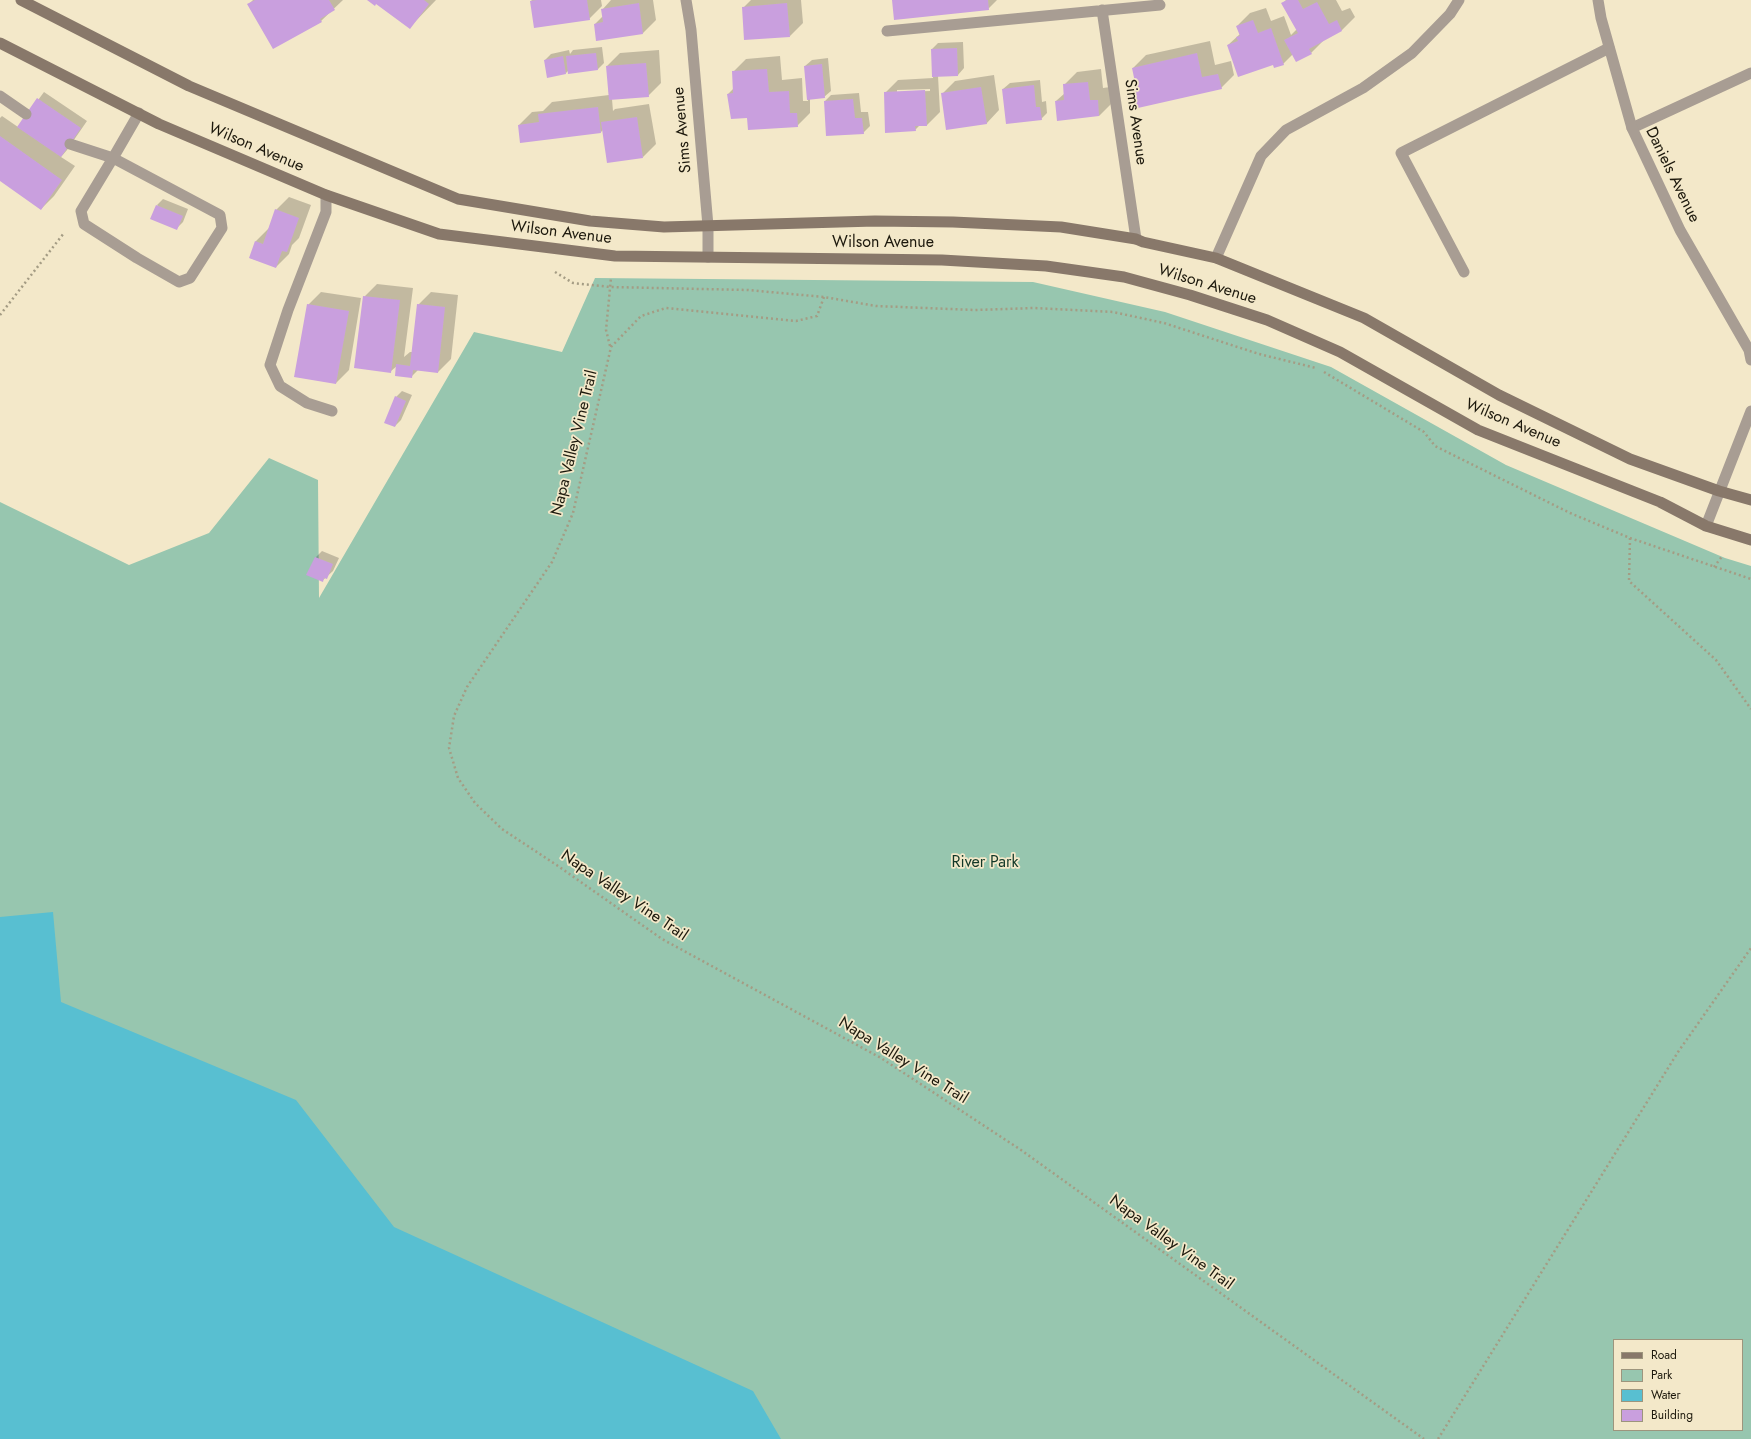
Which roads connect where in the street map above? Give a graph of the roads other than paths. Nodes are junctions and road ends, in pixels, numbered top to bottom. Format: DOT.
graph roads {
  1 [pos="21,0"];
  2 [pos="686,0"];
  3 [pos="1459,0"];
  4 [pos="1598,0"];
  5 [pos="1160,5"];
  6 [pos="1102,10"];
  7 [pos="887,31"];
  8 [pos="0,43"];
  9 [pos="1609,48"];
  10 [pos="1751,73"];
  11 [pos="0,96"];
  12 [pos="139,113"];
  13 [pos="26,114"];
  14 [pos="1632,128"];
  15 [pos="70,144"];
  16 [pos="113,158"];
  17 [pos="326,195"];
  18 [pos="708,226"];
  19 [pos="1136,239"];
  20 [pos="708,257"];
  21 [pos="1216,258"];
  22 [pos="1464,272"];
  23 [pos="1750,354"];
  24 [pos="332,410"];
  25 [pos="1751,411"];
  26 [pos="1719,491"];
  27 [pos="1751,500"];
  28 [pos="1706,526"];
  29 [pos="1751,540"];
  1 -- 18 [label="main road, Wilson Avenue"];
  2 -- 18 [label="street, Sims Avenue"];
  3 -- 21 [label="street"];
  4 -- 9 [label="street, Daniels Avenue"];
  5 -- 6 [label="street"];
  6 -- 7 [label="street"];
  6 -- 19 [label="street, Sims Avenue"];
  8 -- 12 [label="main road, Wilson Avenue"];
  9 -- 14 [label="street, Daniels Avenue"];
  9 -- 22 [label="street"];
  10 -- 14 [label="street"];
  11 -- 13 [label="street"];
  12 -- 16 [label="street"];
  12 -- 17 [label="main road, Wilson Avenue"];
  14 -- 23 [label="street, Daniels Avenue"];
  15 -- 16 [label="street"];
  16 -- 16 [label="street"];
  17 -- 20 [label="main road, Wilson Avenue"];
  17 -- 24 [label="street"];
  18 -- 19 [label="main road, Wilson Avenue"];
  18 -- 20 [label="street, Sims Avenue"];
  19 -- 21 [label="main road, Wilson Avenue"];
  20 -- 28 [label="main road, Wilson Avenue"];
  21 -- 26 [label="main road, Wilson Avenue"];
  25 -- 26 [label="street"];
  26 -- 27 [label="main road, Wilson Avenue"];
  26 -- 28 [label="street"];
  28 -- 29 [label="main road, Wilson Avenue"];
}
